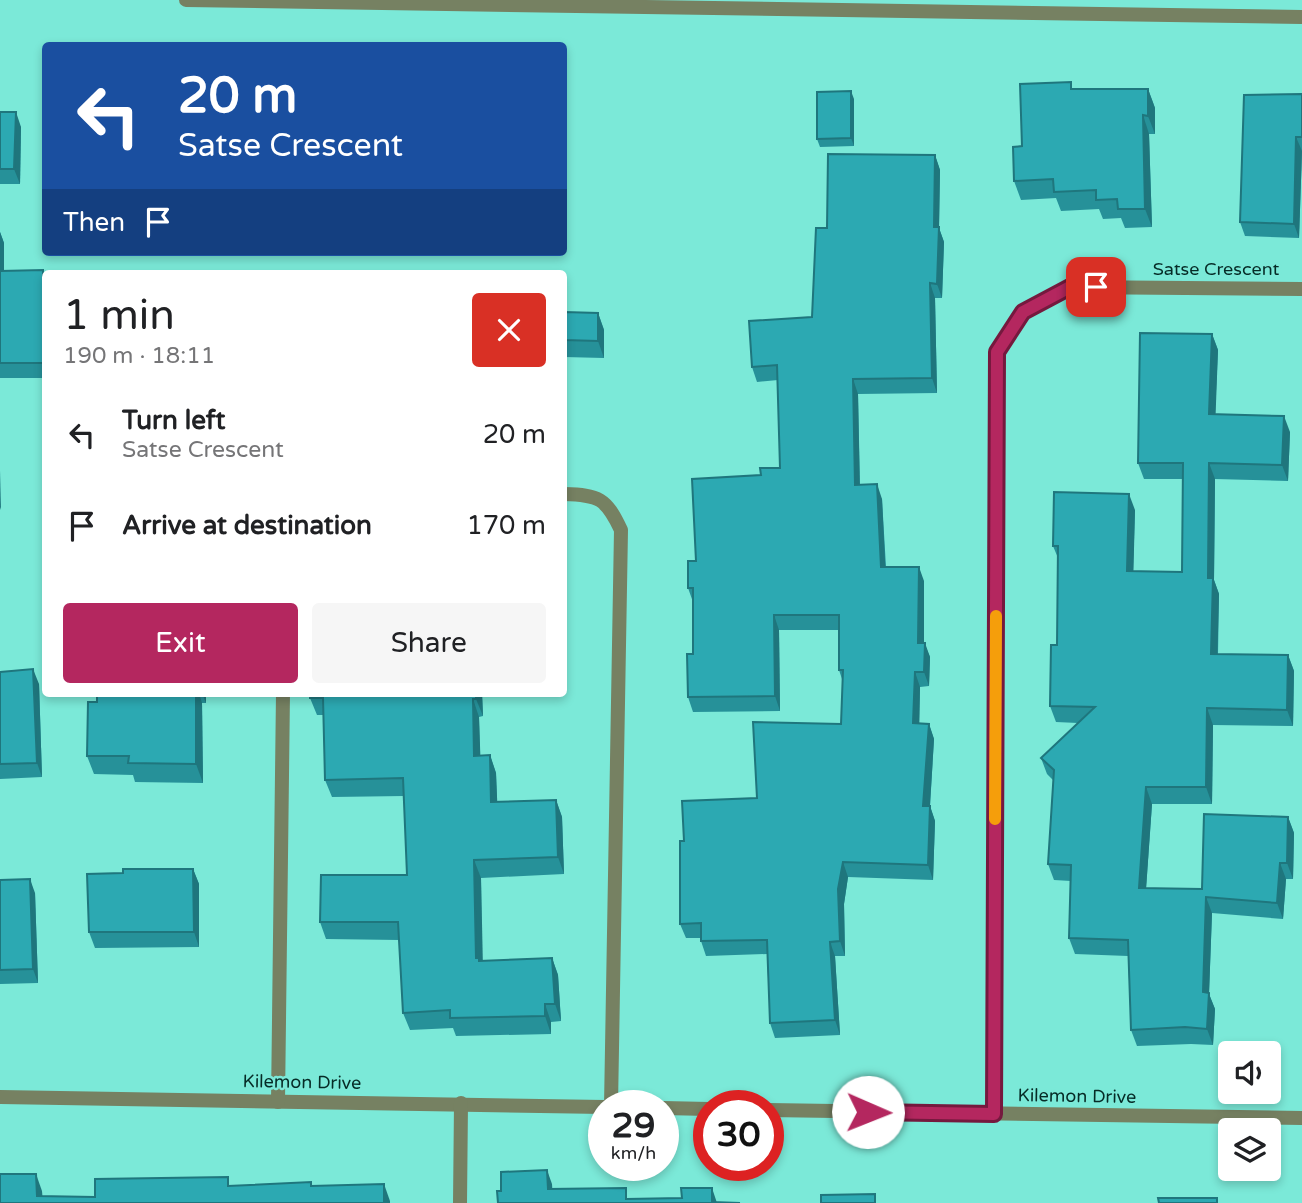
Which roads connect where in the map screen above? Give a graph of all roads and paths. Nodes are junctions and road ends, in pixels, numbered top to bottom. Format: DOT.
graph roads {
  1 [pos="186,0"];
  2 [pos="578,4"];
  3 [pos="1302,17"];
  4 [pos="1302,289"];
  5 [pos="567,494"];
  6 [pos="283,697"];
  7 [pos="611,1090"];
  8 [pos="0,1097"];
  9 [pos="278,1102"];
  10 [pos="461,1103"];
  11 [pos="588,1107"];
  12 [pos="784,1110"];
  13 [pos="994,1114"];
  14 [pos="1302,1118"];
  15 [pos="460,1203"];
  1 -- 2 [label="street"];
  2 -- 3 [label="street"];
  4 -- 13 [label="street, Satse Crescent"];
  5 -- 7 [label="street"];
  6 -- 9 [label="street"];
  8 -- 9 [label="street, Kilemon Drive"];
  9 -- 10 [label="street, Kilemon Drive"];
  10 -- 11 [label="street, Kilemon Drive"];
  10 -- 15 [label="street"];
  12 -- 13 [label="street, Kilemon Drive"];
  13 -- 14 [label="street, Kilemon Drive"];
}
